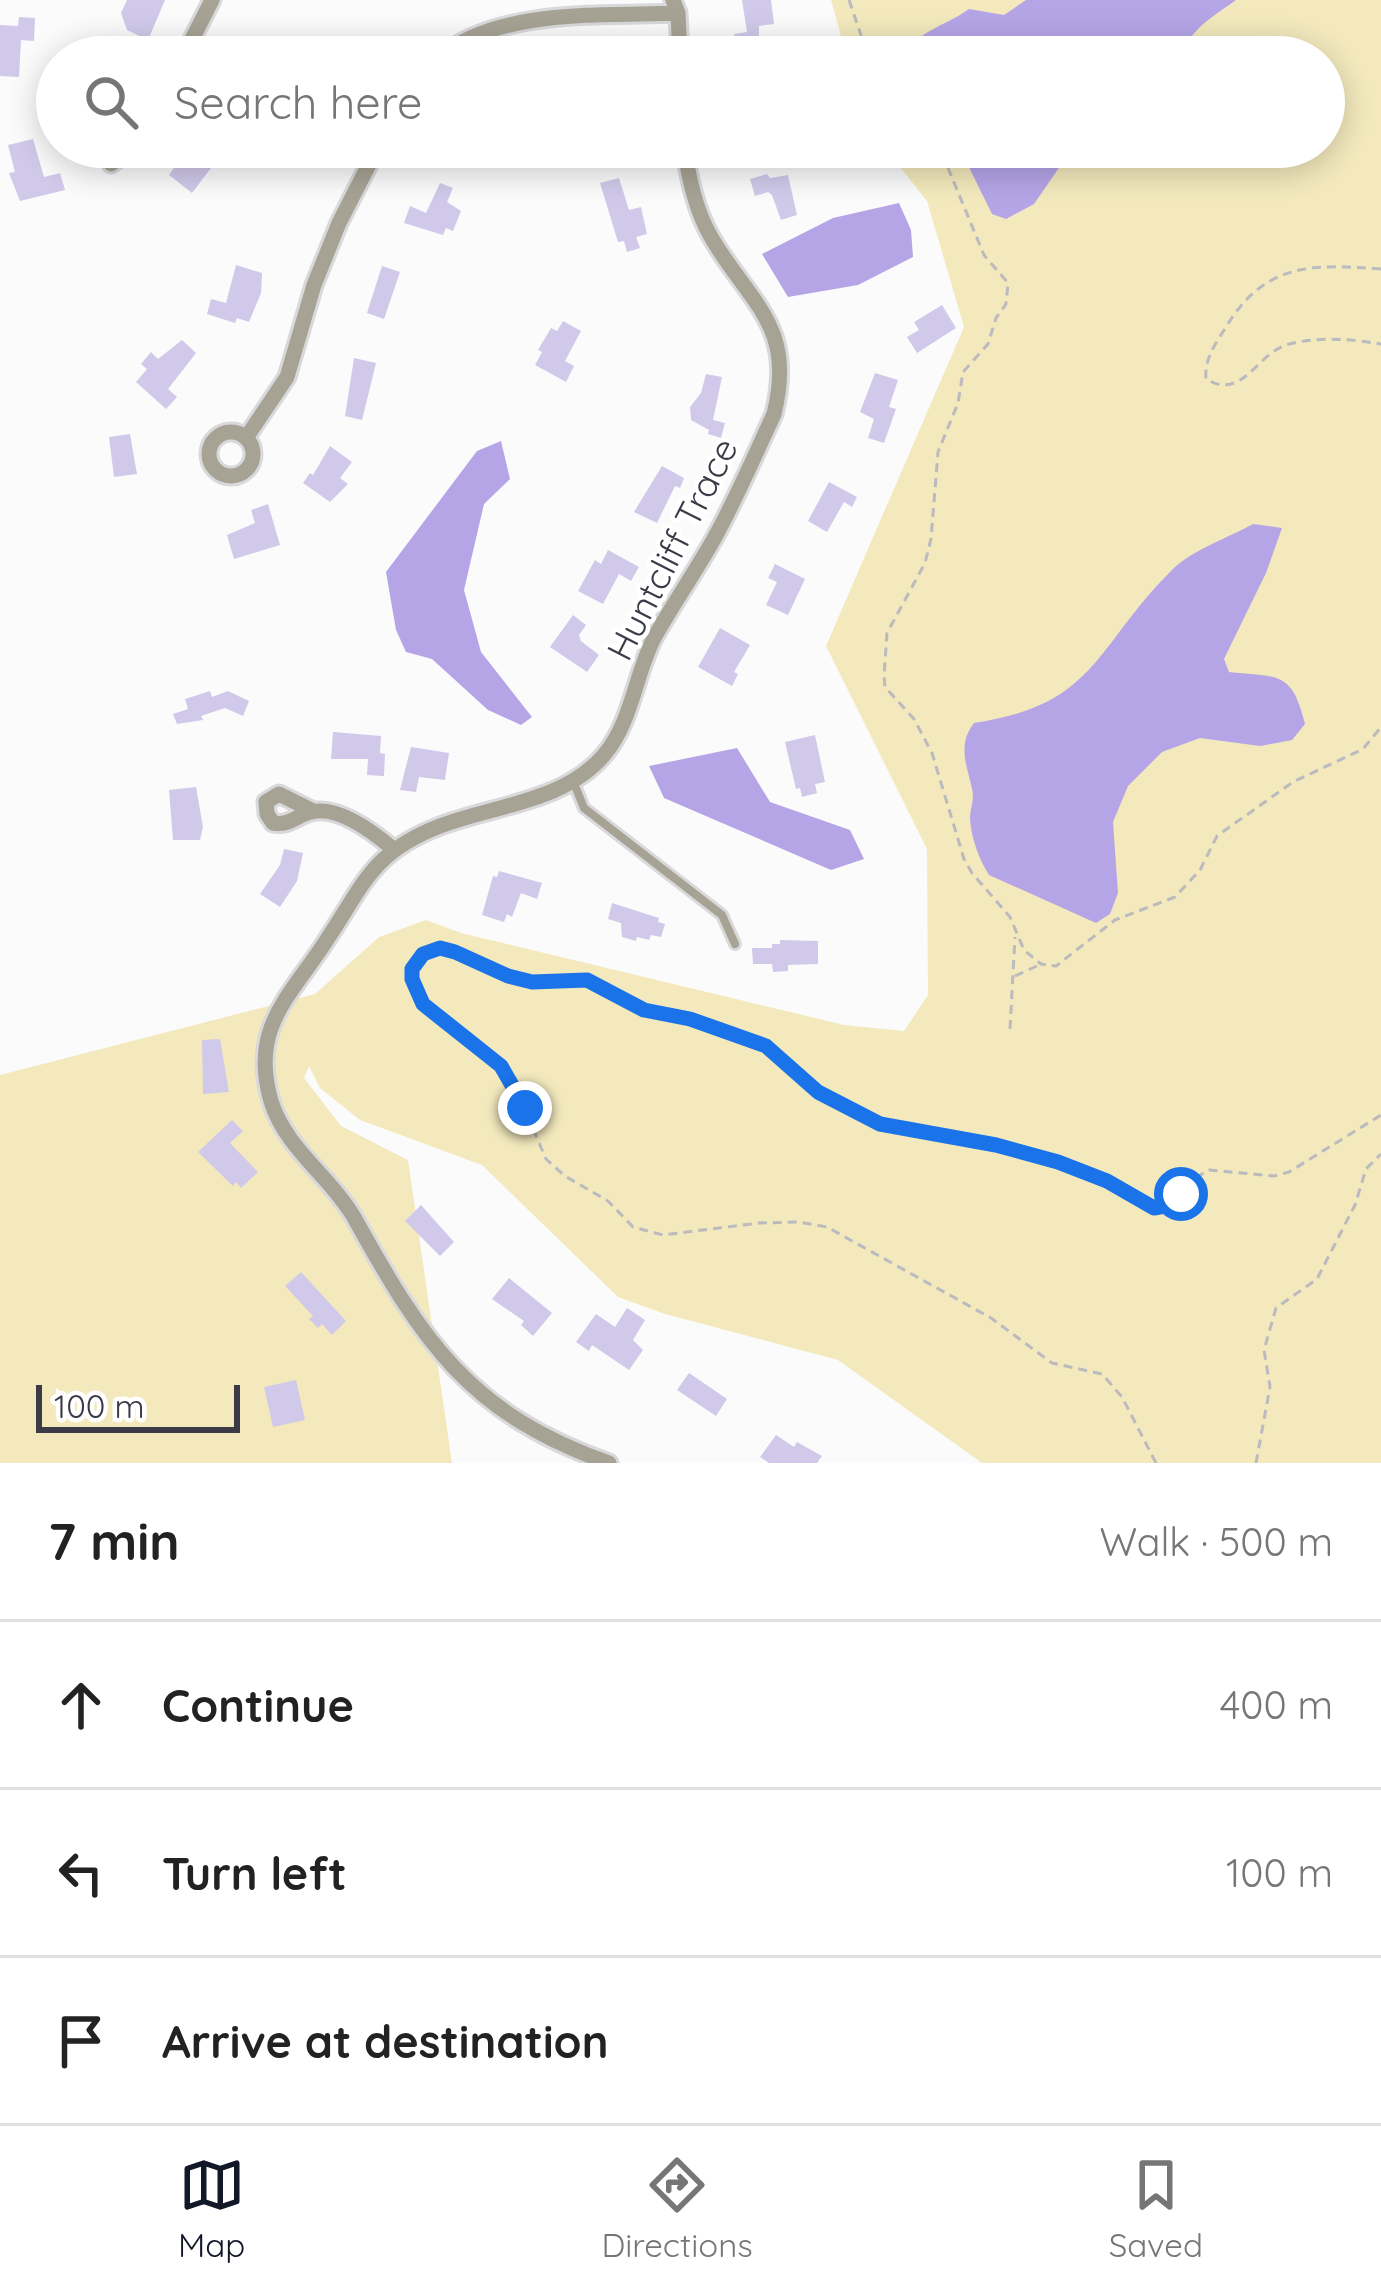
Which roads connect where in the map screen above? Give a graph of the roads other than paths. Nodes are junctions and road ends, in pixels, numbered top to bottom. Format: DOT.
graph roads {
  1 [pos="212,0"];
  2 [pos="676,6"];
  3 [pos="194,36"];
  4 [pos="474,36"];
  5 [pos="678,36"];
  6 [pos="367,168"];
  7 [pos="687,168"];
  8 [pos="247,438"];
  9 [pos="572,781"];
  10 [pos="313,811"];
  11 [pos="392,848"];
  12 [pos="735,944"];
  13 [pos="609,1463"];
  1 -- 3 [label="street"];
  2 -- 4 [label="street"];
  2 -- 5 [label="street"];
  6 -- 8 [label="street"];
  7 -- 9 [label="street, Huntcliff Trace"];
  9 -- 11 [label="street, Huntcliff Trace"];
  9 -- 12 [label="lane"];
  10 -- 11 [label="street"];
  11 -- 13 [label="street, Huntcliff Trace"];
}
